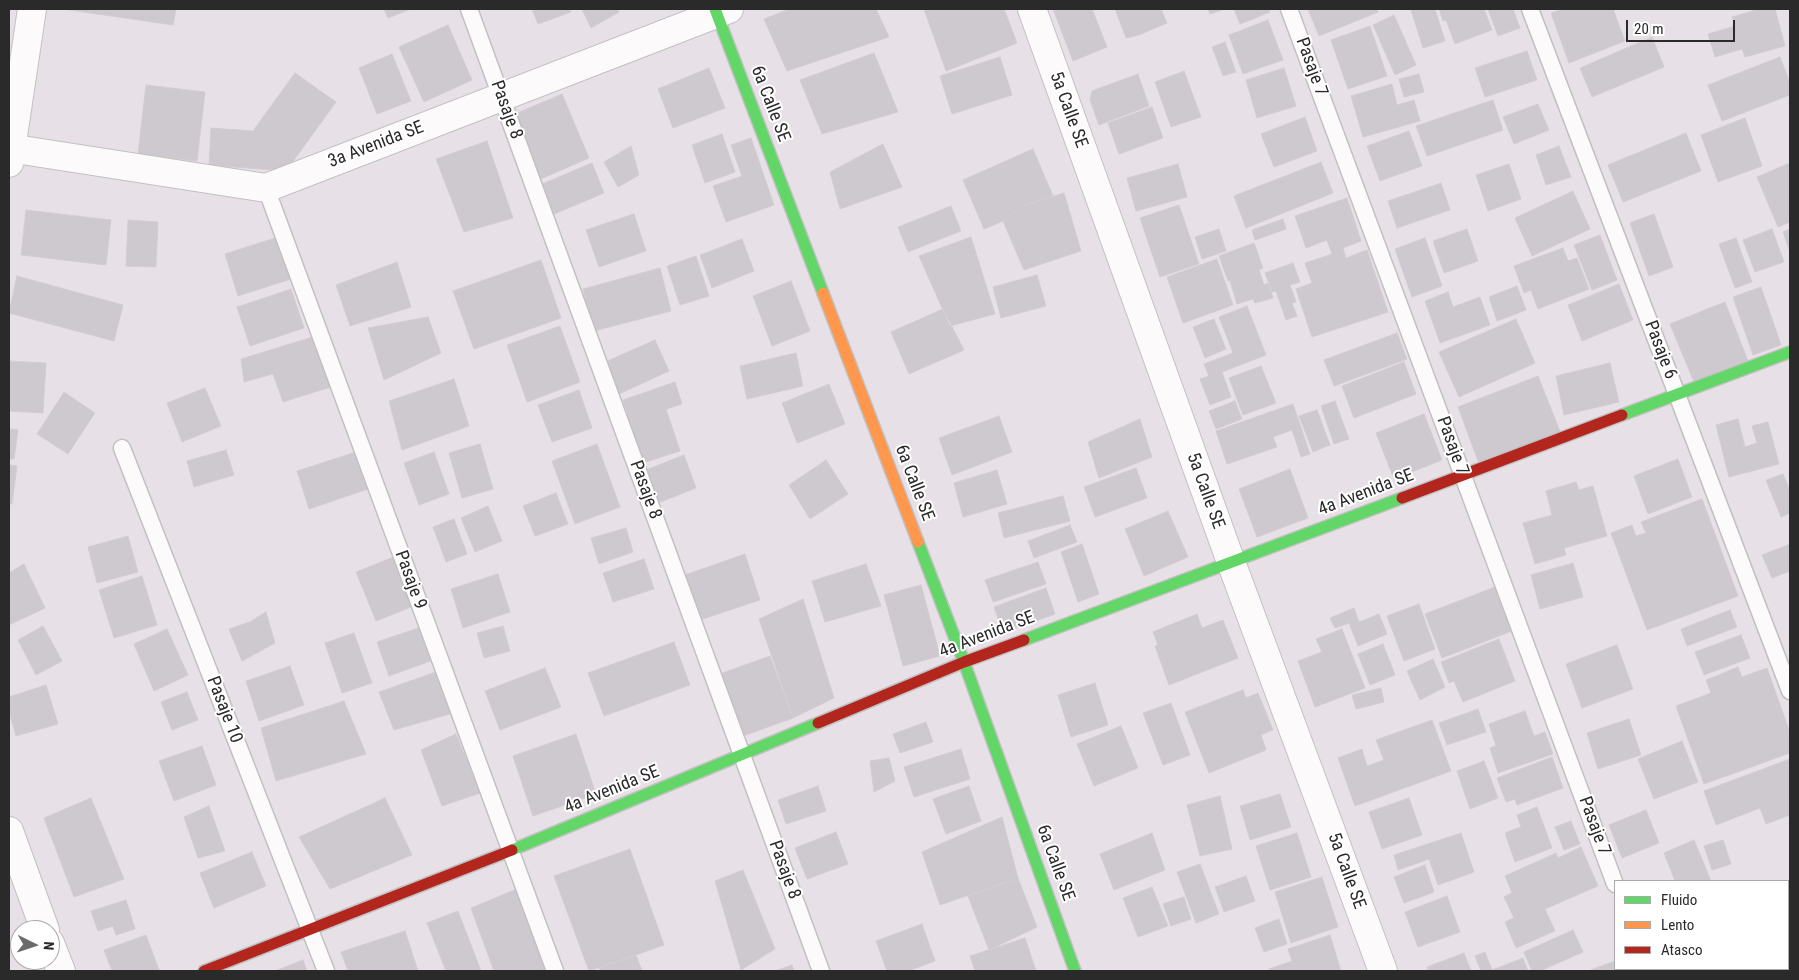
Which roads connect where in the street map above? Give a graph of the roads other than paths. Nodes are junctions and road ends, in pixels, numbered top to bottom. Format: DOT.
graph roads {
  1 [pos="32,9"];
  2 [pos="469,9"];
  3 [pos="1032,9"];
  4 [pos="1289,9"];
  5 [pos="1530,9"];
  6 [pos="720,10"];
  7 [pos="501,97"];
  8 [pos="10,153"];
  9 [pos="266,188"];
  10 [pos="1790,352"];
  11 [pos="1677,394"];
  12 [pos="122,448"];
  13 [pos="1463,475"];
  14 [pos="1231,562"];
  15 [pos="964,662"];
  16 [pos="1790,691"];
  17 [pos="742,755"];
  18 [pos="9,831"];
  19 [pos="510,851"];
  20 [pos="1614,881"];
  21 [pos="41,920"];
  22 [pos="310,930"];
  23 [pos="204,971"];
  24 [pos="326,971"];
  25 [pos="555,971"];
  26 [pos="821,971"];
  27 [pos="1075,971"];
  28 [pos="1383,971"];
  1 -- 8 [label="street"];
  2 -- 7 [label="lane, Pasaje 8"];
  3 -- 14 [label="street, 5a Calle SE"];
  4 -- 13 [label="lane, Pasaje 7"];
  5 -- 11 [label="lane, Pasaje 6"];
  6 -- 7 [label="street, 3a Avenida SE"];
  6 -- 15 [label="street, 6a Calle SE"];
  7 -- 9 [label="street, 3a Avenida SE"];
  7 -- 17 [label="lane, Pasaje 8"];
  8 -- 9 [label="street"];
  9 -- 19 [label="lane, Pasaje 9"];
  10 -- 11 [label="street, 4a Avenida SE"];
  11 -- 13 [label="street, 4a Avenida SE"];
  11 -- 16 [label="lane, Pasaje 6"];
  12 -- 22 [label="lane, Pasaje 10"];
  13 -- 14 [label="street, 4a Avenida SE"];
  13 -- 20 [label="lane, Pasaje 7"];
  14 -- 15 [label="street, 4a Avenida SE"];
  14 -- 28 [label="street, 5a Calle SE"];
  15 -- 17 [label="street, 4a Avenida SE"];
  15 -- 27 [label="street, 6a Calle SE"];
  17 -- 19 [label="street, 4a Avenida SE"];
  17 -- 26 [label="lane, Pasaje 8"];
  18 -- 21 [label="street"];
  19 -- 22 [label="street, 4a Avenida SE"];
  19 -- 25 [label="lane, Pasaje 9"];
  22 -- 23 [label="street, 4a Avenida SE"];
  22 -- 24 [label="lane, Pasaje 10"];
}
